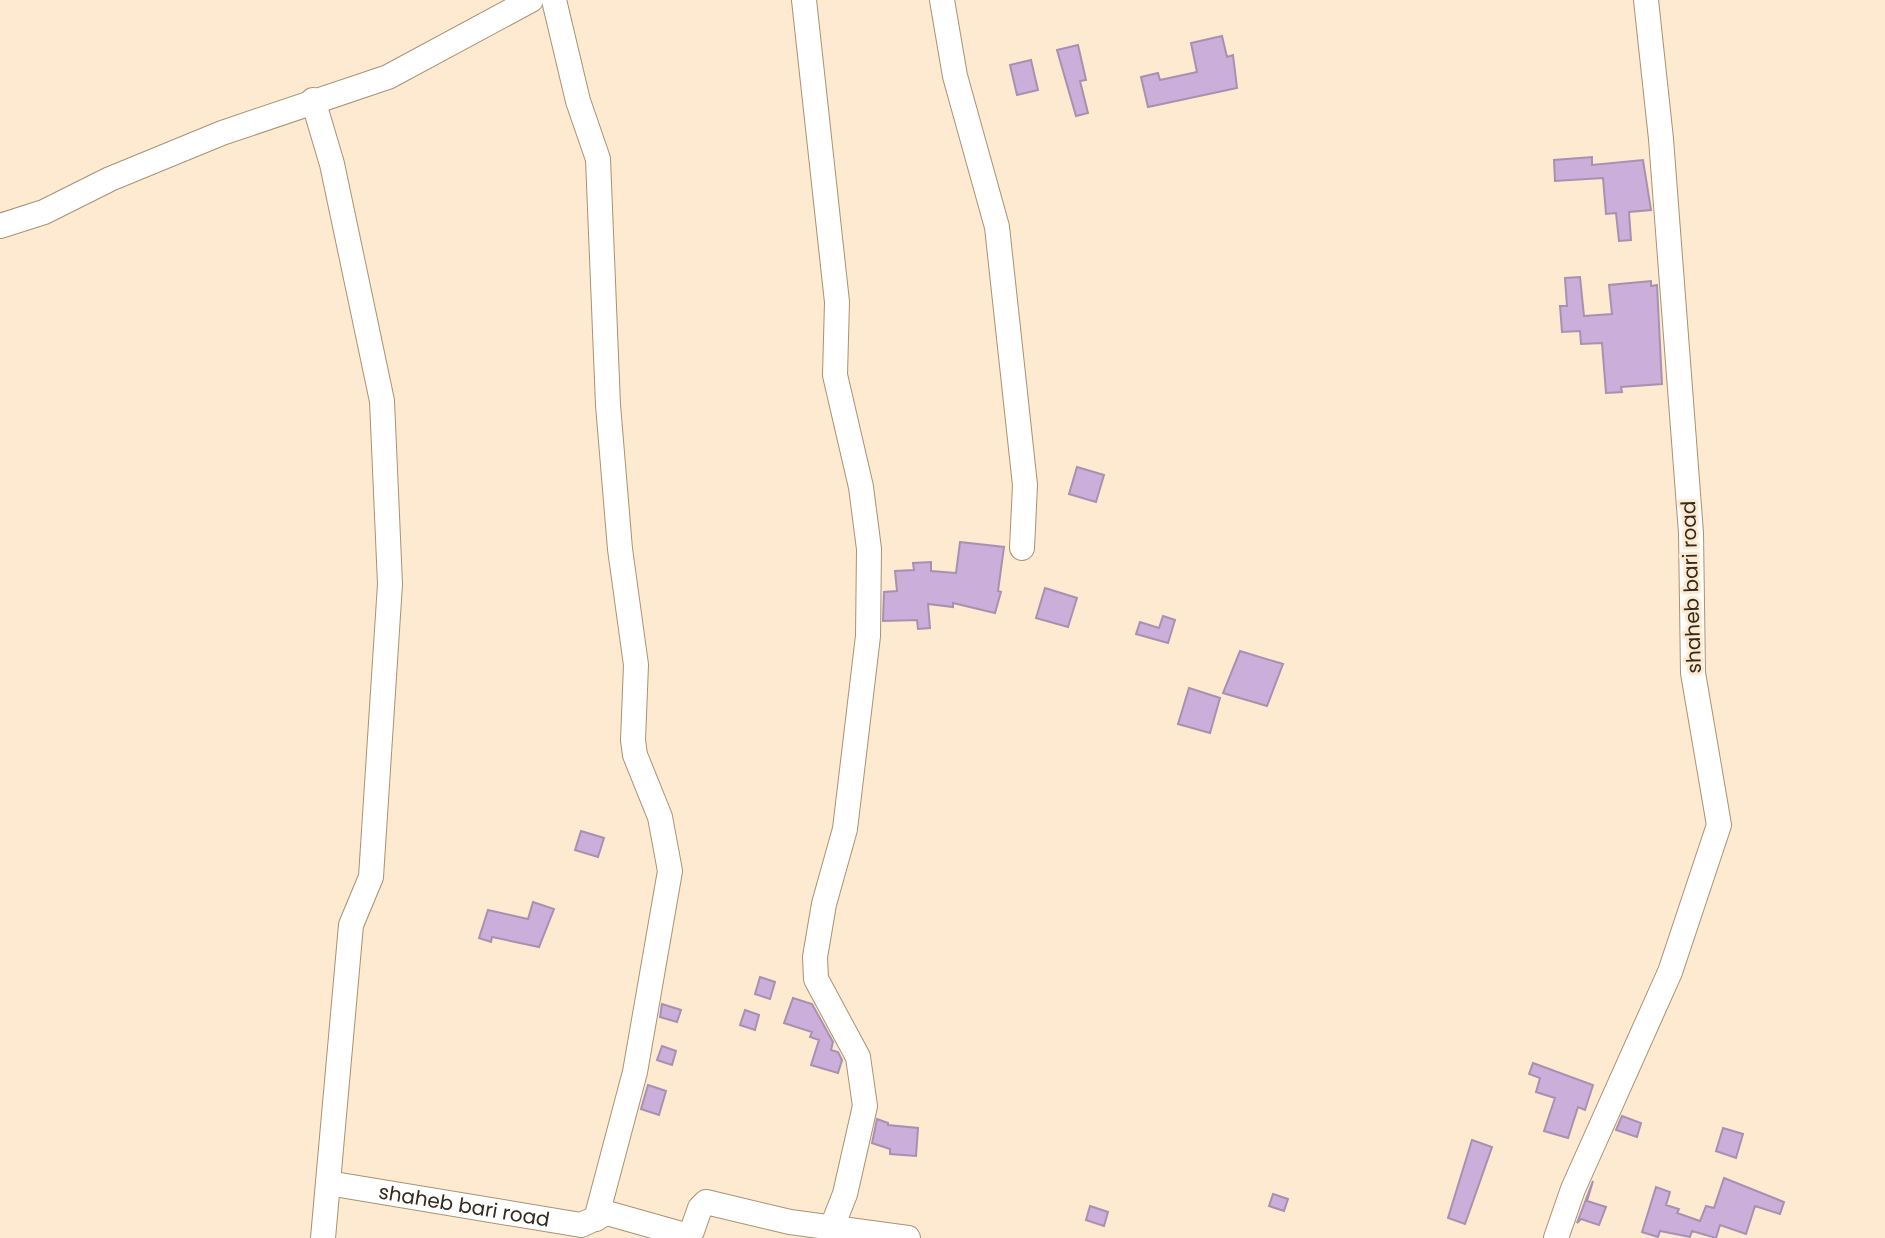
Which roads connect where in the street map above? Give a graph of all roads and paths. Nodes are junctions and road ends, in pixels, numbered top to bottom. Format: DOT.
graph roads {
  1 [pos="531,0"];
  2 [pos="554,0"];
  3 [pos="804,0"];
  4 [pos="942,0"];
  5 [pos="1646,0"];
  6 [pos="313,100"];
  7 [pos="0,226"];
  8 [pos="1022,548"];
  9 [pos="328,1183"];
  10 [pos="596,1219"];
  11 [pos="832,1227"];
  12 [pos="323,1238"];
  13 [pos="908,1238"];
  14 [pos="1556,1238"];
  1 -- 6 [label="street"];
  2 -- 10 [label="street"];
  3 -- 11 [label="street"];
  4 -- 8 [label="street"];
  5 -- 14 [label="street, shaheb bari road"];
  6 -- 7 [label="street"];
  6 -- 9 [label="street"];
  9 -- 10 [label="street, shaheb bari road"];
  9 -- 12 [label="street"];
  10 -- 11 [label="street, shaheb bari road"];
  11 -- 13 [label="street, shaheb bari road"];
}
